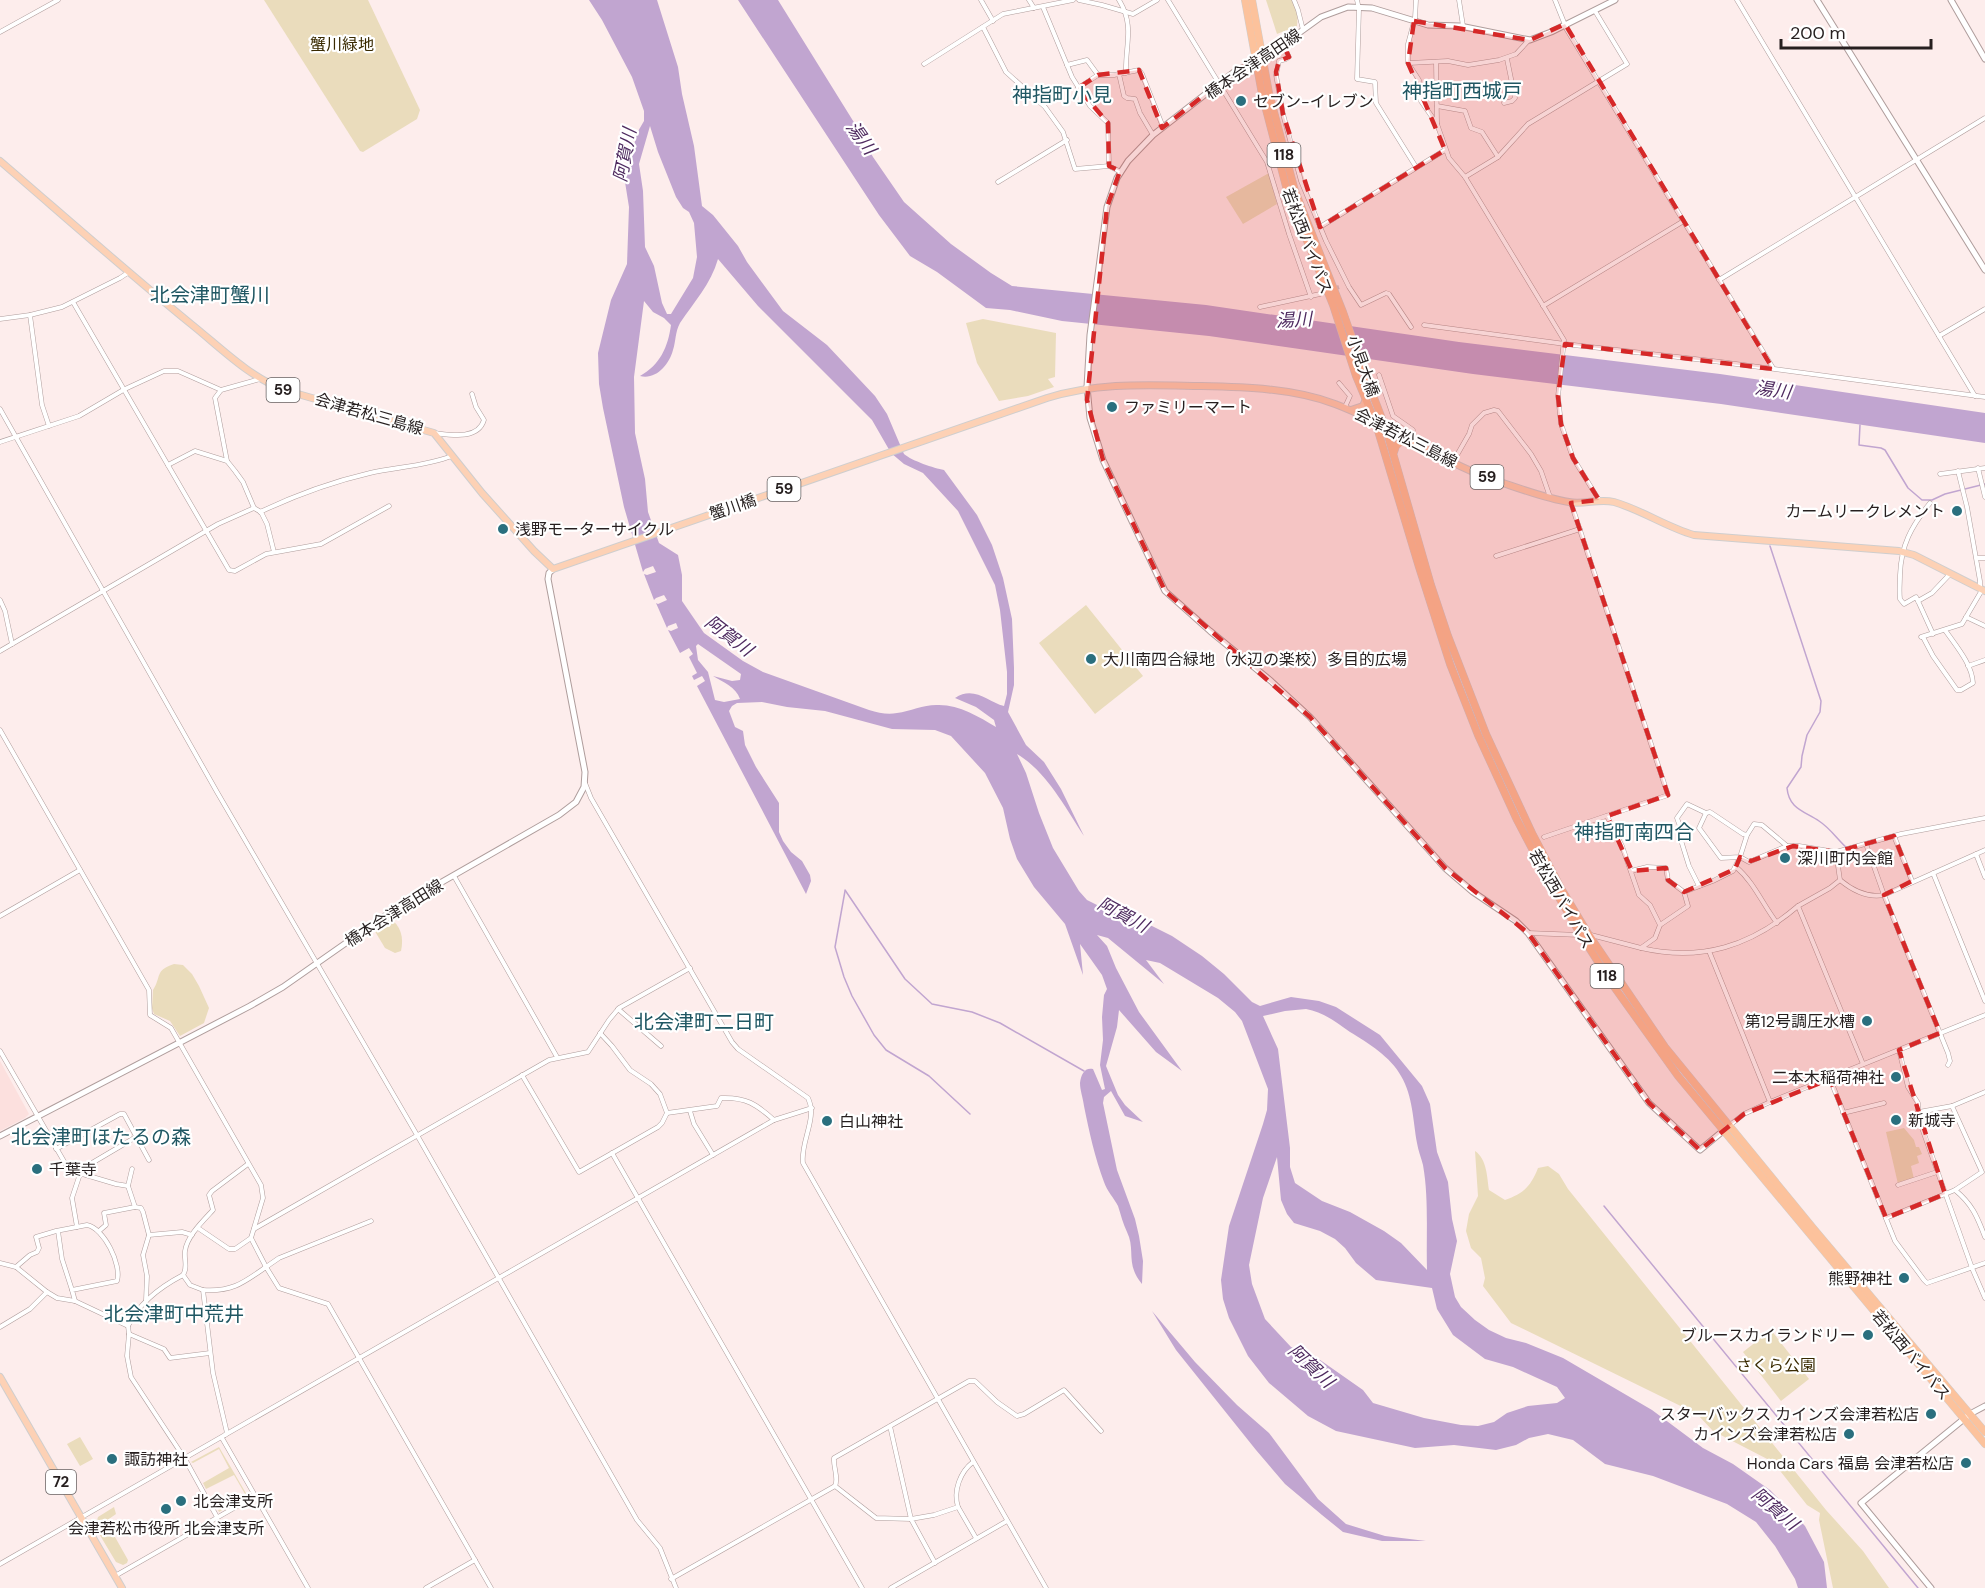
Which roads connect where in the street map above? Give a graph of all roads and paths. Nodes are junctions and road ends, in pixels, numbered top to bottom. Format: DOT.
graph roads {
  1 [pos="58,0"];
  2 [pos="981,0"];
  3 [pos="1029,0"];
  4 [pos="1073,0"];
  5 [pos="1078,0"];
  6 [pos="1119,0"];
  7 [pos="1157,0"];
  8 [pos="1168,0"];
  9 [pos="1245,0"];
  10 [pos="1252,0"];
  11 [pos="1294,0"];
  12 [pos="1416,0"];
  13 [pos="1459,0"];
  14 [pos="1555,0"];
  15 [pos="1615,0"];
  16 [pos="1737,0"];
  17 [pos="1817,0"];
  18 [pos="1951,0"];
  19 [pos="1357,3"];
  20 [pos="1043,7"];
  21 [pos="1034,8"];
  22 [pos="1594,10"];
  23 [pos="1125,13"];
  24 [pos="993,21"];
  25 [pos="1414,21"];
  26 [pos="1565,24"];
  27 [pos="1463,26"];
  28 [pos="983,27"];
  29 [pos="1303,30"];
  30 [pos="0,32"];
  31 [pos="1529,40"];
  32 [pos="1283,44"];
  33 [pos="1259,59"];
  34 [pos="1507,59"];
  35 [pos="1985,60"];
  36 [pos="1436,62"];
  37 [pos="1408,63"];
  38 [pos="924,64"];
  39 [pos="1067,65"];
  40 [pos="1126,73"];
  41 [pos="1119,74"];
  42 [pos="1098,75"];
  43 [pos="1599,82"];
  44 [pos="1220,83"];
  45 [pos="1078,88"];
  46 [pos="1504,103"];
  47 [pos="1437,106"];
  48 [pos="1985,118"];
  49 [pos="1437,123"];
  50 [pos="1163,127"];
  51 [pos="1153,135"];
  52 [pos="1067,140"];
  53 [pos="1445,150"];
  54 [pos="1498,157"];
  55 [pos="1917,160"];
  56 [pos="0,162"];
  57 [pos="1109,166"];
  58 [pos="1416,167"];
  59 [pos="1121,172"];
  60 [pos="1465,177"];
  61 [pos="998,182"];
  62 [pos="1856,197"];
  63 [pos="1683,222"];
  64 [pos="1320,227"];
  65 [pos="1985,270"];
  66 [pos="129,272"];
  67 [pos="1719,280"];
  68 [pos="1320,294"];
  69 [pos="1311,297"];
  70 [pos="73,302"];
  71 [pos="1336,304"];
  72 [pos="1544,306"];
  73 [pos="1260,307"];
  74 [pos="1985,309"];
  75 [pos="30,315"];
  76 [pos="0,319"];
  77 [pos="1424,325"];
  78 [pos="1411,327"];
  79 [pos="1939,336"];
  80 [pos="1565,344"];
  81 [pos="1773,369"];
  82 [pos="1379,375"];
  83 [pos="260,379"];
  84 [pos="1339,383"];
  85 [pos="1087,387"];
  86 [pos="125,389"];
  87 [pos="220,390"];
  88 [pos="472,394"];
  89 [pos="1975,396"];
  90 [pos="1985,398"];
  91 [pos="1366,399"];
  92 [pos="0,409"];
  93 [pos="1348,409"];
  94 [pos="991,417"];
  95 [pos="1376,424"];
  96 [pos="49,426"];
  97 [pos="1386,429"];
  98 [pos="434,433"];
  99 [pos="16,436"];
  100 [pos="0,442"];
  101 [pos="1411,442"];
  102 [pos="1394,454"];
  103 [pos="452,455"];
  104 [pos="227,461"];
  105 [pos="1453,462"];
  106 [pos="168,465"];
  107 [pos="1978,468"];
  108 [pos="1985,468"];
  109 [pos="1958,471"];
  110 [pos="1940,474"];
  111 [pos="1985,496"];
  112 [pos="1550,497"];
  113 [pos="1599,500"];
  114 [pos="1571,503"];
  115 [pos="1930,503"];
  116 [pos="389,506"];
  117 [pos="254,508"];
  118 [pos="260,512"];
  119 [pos="1581,529"];
  120 [pos="206,531"];
  121 [pos="274,552"];
  122 [pos="1903,552"];
  123 [pos="1496,556"];
  124 [pos="1977,558"];
  125 [pos="1985,558"];
  126 [pos="553,569"];
  127 [pos="1950,573"];
  128 [pos="1982,590"];
  129 [pos="104,591"];
  130 [pos="0,601"];
  131 [pos="1918,601"];
  132 [pos="1966,617"];
  133 [pos="1985,626"];
  134 [pos="1946,630"];
  135 [pos="1933,634"];
  136 [pos="12,644"];
  137 [pos="0,651"];
  138 [pos="1985,660"];
  139 [pos="1968,666"];
  140 [pos="0,730"];
  141 [pos="585,782"];
  142 [pos="1706,813"];
  143 [pos="1607,816"];
  144 [pos="1985,818"];
  145 [pos="1748,835"];
  146 [pos="1894,836"];
  147 [pos="1544,837"];
  148 [pos="1866,844"];
  149 [pos="1787,846"];
  150 [pos="1985,850"];
  151 [pos="1836,852"];
  152 [pos="1976,854"];
  153 [pos="1740,857"];
  154 [pos="1736,867"];
  155 [pos="80,870"];
  156 [pos="1631,871"];
  157 [pos="1933,873"];
  158 [pos="454,876"];
  159 [pos="1985,877"];
  160 [pos="1840,880"];
  161 [pos="1912,881"];
  162 [pos="1699,886"];
  163 [pos="1684,892"];
  164 [pos="1884,895"];
  165 [pos="1798,906"];
  166 [pos="0,916"];
  167 [pos="1777,923"];
  168 [pos="1660,925"];
  169 [pos="1528,933"];
  170 [pos="1581,935"];
  171 [pos="1589,935"];
  172 [pos="1641,948"];
  173 [pos="1709,951"];
  174 [pos="317,963"];
  175 [pos="690,968"];
  176 [pos="1985,1001"];
  177 [pos="618,1009"];
  178 [pos="1985,1015"];
  179 [pos="600,1033"];
  180 [pos="1940,1033"];
  181 [pos="178,1043"];
  182 [pos="661,1046"];
  183 [pos="1899,1050"];
  184 [pos="0,1051"];
  185 [pos="557,1057"];
  186 [pos="1863,1064"];
  187 [pos="1948,1065"];
  188 [pos="522,1075"];
  189 [pos="1830,1079"];
  190 [pos="1985,1092"];
  191 [pos="1770,1102"];
  192 [pos="1884,1103"];
  193 [pos="1953,1106"];
  194 [pos="812,1108"];
  195 [pos="690,1111"];
  196 [pos="1919,1112"];
  197 [pos="667,1113"];
  198 [pos="1844,1113"];
  199 [pos="37,1117"];
  200 [pos="774,1120"];
  201 [pos="1726,1129"];
  202 [pos="417,1135"];
  203 [pos="0,1136"];
  204 [pos="136,1137"];
  205 [pos="56,1149"];
  206 [pos="612,1153"];
  207 [pos="713,1155"];
  208 [pos="149,1160"];
  209 [pos="249,1164"];
  210 [pos="1983,1165"];
  211 [pos="132,1170"];
  212 [pos="1937,1172"];
  213 [pos="77,1174"];
  214 [pos="1898,1185"];
  215 [pos="128,1186"];
  216 [pos="1955,1190"];
  217 [pos="1945,1194"];
  218 [pos="638,1198"];
  219 [pos="135,1207"];
  220 [pos="1886,1218"];
  221 [pos="371,1221"];
  222 [pos="76,1227"];
  223 [pos="198,1228"];
  224 [pos="1983,1228"];
  225 [pos="254,1230"];
  226 [pos="58,1231"];
  227 [pos="99,1231"];
  228 [pos="192,1235"];
  229 [pos="149,1236"];
  230 [pos="1985,1237"];
  231 [pos="251,1238"];
  232 [pos="0,1263"];
  233 [pos="1985,1263"];
  234 [pos="16,1267"];
  235 [pos="266,1267"];
  236 [pos="1972,1268"];
  237 [pos="183,1275"];
  238 [pos="499,1279"];
  239 [pos="72,1290"];
  240 [pos="203,1290"];
  241 [pos="47,1292"];
  242 [pos="1985,1298"];
  243 [pos="146,1300"];
  244 [pos="75,1301"];
  245 [pos="128,1326"];
  246 [pos="0,1328"];
  247 [pos="129,1334"];
  248 [pos="210,1353"];
  249 [pos="360,1359"];
  250 [pos="0,1377"];
  251 [pos="937,1399"];
  252 [pos="1985,1406"];
  253 [pos="1967,1417"];
  254 [pos="891,1426"];
  255 [pos="1101,1431"];
  256 [pos="1985,1432"];
  257 [pos="223,1437"];
  258 [pos="1985,1444"];
  259 [pos="185,1459"];
  260 [pos="973,1461"];
  261 [pos="835,1486"];
  262 [pos="255,1496"];
  263 [pos="810,1499"];
  264 [pos="958,1507"];
  265 [pos="82,1517"];
  266 [pos="218,1517"];
  267 [pos="911,1519"];
  268 [pos="1007,1521"];
  269 [pos="976,1538"];
  270 [pos="475,1560"];
  271 [pos="935,1563"];
  272 [pos="0,1564"];
  273 [pos="116,1576"];
  274 [pos="671,1579"];
  275 [pos="122,1588"];
  276 [pos="308,1588"];
  277 [pos="426,1588"];
  278 [pos="491,1588"];
  279 [pos="676,1588"];
  280 [pos="862,1588"];
  281 [pos="891,1588"];
  282 [pos="1046,1588"];
  283 [pos="1931,1588"];
  1 -- 30 [label="street"];
  2 -- 24 [label="street"];
  3 -- 21 [label="street"];
  4 -- 20 [label="street"];
  5 -- 23 [label="street"];
  6 -- 23 [label="street"];
  7 -- 23 [label="street"];
  8 -- 44 [label="street"];
  9 -- 33 [label="highway, 若松西バイパス / 118"];
  10 -- 33 [label="highway, 若松西バイパス / 118"];
  11 -- 29 [label="street"];
  12 -- 25 [label="street"];
  13 -- 27 [label="street"];
  14 -- 26 [label="street"];
  15 -- 22 [label="main road"];
  16 -- 62 [label="street"];
  17 -- 55 [label="main road"];
  18 -- 35 [label="main road"];
  19 -- 25 [label="main road, 橋本会津高田線"];
  19 -- 29 [label="main road, 橋本会津高田線"];
  19 -- 58 [label="street"];
  20 -- 21 [label="street"];
  20 -- 39 [label="street"];
  21 -- 24 [label="street"];
  22 -- 26 [label="main road"];
  22 -- 43 [label="street"];
  23 -- 40 [label="street"];
  24 -- 28 [label="street"];
  25 -- 27 [label="main road, 橋本会津高田線"];
  25 -- 37 [label="street"];
  26 -- 31 [label="main road"];
  26 -- 43 [label="street"];
  27 -- 31 [label="main road, 橋本会津高田線"];
  28 -- 38 [label="street"];
  28 -- 52 [label="street"];
  29 -- 32 [label="main road, 橋本会津高田線"];
  31 -- 34 [label="street"];
  32 -- 33 [label="main road, 橋本会津高田線"];
  32 -- 64 [label="street"];
  33 -- 44 [label="main road, 橋本会津高田線"];
  33 -- 71 [label="highway, 若松西バイパス / 118"];
  34 -- 36 [label="street"];
  34 -- 46 [label="street"];
  36 -- 37 [label="street"];
  36 -- 47 [label="street"];
  37 -- 49 [label="street"];
  39 -- 42 [label="street"];
  39 -- 45 [label="street"];
  40 -- 41 [label="street"];
  40 -- 50 [label="street"];
  41 -- 42 [label="street"];
  41 -- 51 [label="street"];
  42 -- 45 [label="street"];
  43 -- 54 [label="street"];
  43 -- 63 [label="street"];
  44 -- 50 [label="main road, 橋本会津高田線"];
  44 -- 69 [label="street"];
  45 -- 57 [label="street"];
  47 -- 49 [label="street"];
  47 -- 54 [label="street"];
  48 -- 55 [label="street"];
  49 -- 53 [label="street"];
  50 -- 51 [label="main road, 橋本会津高田線"];
  51 -- 59 [label="main road, 橋本会津高田線"];
  52 -- 57 [label="street"];
  52 -- 61 [label="street"];
  53 -- 58 [label="street"];
  53 -- 60 [label="street"];
  54 -- 60 [label="street"];
  55 -- 62 [label="street"];
  55 -- 65 [label="main road"];
  56 -- 66 [label="main road, 会津若松三島線 / 59"];
  57 -- 59 [label="street"];
  58 -- 64 [label="street"];
  59 -- 85 [label="main road, 橋本会津高田線"];
  60 -- 72 [label="street"];
  62 -- 67 [label="street"];
  62 -- 79 [label="street"];
  63 -- 67 [label="street"];
  63 -- 72 [label="street"];
  64 -- 78 [label="street"];
  66 -- 70 [label="street"];
  66 -- 83 [label="main road, 会津若松三島線 / 59"];
  67 -- 81 [label="street"];
  68 -- 69 [label="street"];
  69 -- 73 [label="street"];
  70 -- 75 [label="street"];
  70 -- 86 [label="street"];
  71 -- 91 [label="highway, 小見大橋 / 118"];
  71 -- 97 [label="highway, 小見大橋 / 118"];
  72 -- 80 [label="street"];
  74 -- 79 [label="street"];
  75 -- 76 [label="street"];
  75 -- 96 [label="street"];
  77 -- 80 [label="street"];
  79 -- 89 [label="street"];
  80 -- 81 [label="street"];
  80 -- 113 [label="street"];
  81 -- 89 [label="street"];
  82 -- 101 [label="street"];
  83 -- 87 [label="street"];
  83 -- 98 [label="main road, 会津若松三島線 / 59"];
  84 -- 93 [label="street"];
  85 -- 93 [label="main road, 会津若松三島線 / 59"];
  85 -- 94 [label="main road, 会津若松三島線 / 59"];
  85 -- 169 [label="main road, 橋本会津高田線"];
  86 -- 87 [label="street"];
  86 -- 96 [label="street"];
  86 -- 106 [label="street"];
  87 -- 104 [label="street"];
  88 -- 98 [label="street"];
  89 -- 90 [label="street"];
  91 -- 93 [label="main road"];
  91 -- 95 [label="highway, 小見大橋 / 118"];
  92 -- 99 [label="street"];
  93 -- 95 [label="main road, 会津若松三島線 / 59"];
  94 -- 126 [label="main road, 蟹川橋 / 59"];
  95 -- 97 [label="main road, 会津若松三島線 / 59"];
  95 -- 170 [label="highway, 若松西バイパス / 118"];
  96 -- 99 [label="street"];
  97 -- 101 [label="main road, 会津若松三島線 / 59"];
  97 -- 102 [label="highway, 若松西バイパス / 118"];
  98 -- 103 [label="main road, 会津若松三島線"];
  99 -- 100 [label="street"];
  99 -- 129 [label="street"];
  101 -- 102 [label="highway"];
  101 -- 105 [label="main road, 会津若松三島線 / 59"];
  102 -- 171 [label="highway, 若松西バイパス / 118"];
  103 -- 118 [label="street"];
  103 -- 126 [label="main road, 会津若松三島線"];
  104 -- 106 [label="street"];
  104 -- 117 [label="street"];
  105 -- 112 [label="main road, 会津若松三島線 / 59"];
  105 -- 112 [label="street"];
  106 -- 120 [label="street"];
  107 -- 108 [label="street"];
  107 -- 109 [label="street"];
  107 -- 111 [label="street"];
  109 -- 110 [label="street"];
  109 -- 124 [label="street"];
  112 -- 114 [label="main road, 会津若松三島線 / 59"];
  113 -- 114 [label="main road, 会津若松三島線 / 59"];
  113 -- 122 [label="main road, 会津若松三島線 / 59"];
  114 -- 119 [label="street"];
  115 -- 122 [label="street"];
  116 -- 121 [label="street"];
  117 -- 118 [label="street"];
  117 -- 120 [label="street"];
  118 -- 121 [label="street"];
  119 -- 123 [label="street"];
  119 -- 143 [label="street"];
  120 -- 121 [label="street"];
  120 -- 129 [label="street"];
  122 -- 127 [label="main road, 会津若松三島線 / 59"];
  122 -- 131 [label="street"];
  124 -- 125 [label="street"];
  124 -- 128 [label="street"];
  126 -- 141 [label="main road"];
  127 -- 128 [label="main road, 会津若松三島線 / 59"];
  127 -- 131 [label="street"];
  128 -- 132 [label="street"];
  129 -- 136 [label="street"];
  129 -- 174 [label="street"];
  130 -- 136 [label="street"];
  131 -- 135 [label="street"];
  132 -- 133 [label="street"];
  132 -- 134 [label="street"];
  134 -- 135 [label="street"];
  134 -- 139 [label="street"];
  135 -- 139 [label="street"];
  136 -- 137 [label="street"];
  138 -- 139 [label="street"];
  140 -- 155 [label="street"];
  141 -- 158 [label="main road, 橋本会津高田線"];
  141 -- 175 [label="street"];
  142 -- 145 [label="street"];
  142 -- 153 [label="street"];
  142 -- 162 [label="street"];
  143 -- 147 [label="street"];
  143 -- 156 [label="street"];
  144 -- 146 [label="street"];
  145 -- 149 [label="street"];
  145 -- 153 [label="street"];
  146 -- 148 [label="street"];
  146 -- 161 [label="street"];
  148 -- 151 [label="street"];
  148 -- 164 [label="street"];
  149 -- 151 [label="street"];
  149 -- 153 [label="street"];
  150 -- 152 [label="street"];
  151 -- 160 [label="street"];
  152 -- 157 [label="street"];
  152 -- 159 [label="street"];
  153 -- 154 [label="street"];
  154 -- 162 [label="street"];
  154 -- 167 [label="street"];
  155 -- 166 [label="street"];
  155 -- 181 [label="street"];
  156 -- 163 [label="street"];
  156 -- 168 [label="street"];
  157 -- 161 [label="street"];
  157 -- 176 [label="street"];
  158 -- 174 [label="main road, 橋本会津高田線"];
  158 -- 185 [label="street"];
  160 -- 164 [label="street"];
  160 -- 165 [label="street"];
  161 -- 164 [label="street"];
  162 -- 163 [label="street"];
  163 -- 168 [label="street"];
  164 -- 180 [label="street"];
  165 -- 167 [label="street"];
  165 -- 186 [label="street"];
  167 -- 173 [label="street"];
  168 -- 172 [label="street"];
  169 -- 170 [label="street"];
  169 -- 201 [label="main road, 橋本会津高田線"];
  170 -- 171 [label="street"];
  170 -- 201 [label="highway, 若松西バイパス / 118"];
  171 -- 172 [label="street"];
  171 -- 201 [label="highway, 若松西バイパス / 118"];
  172 -- 173 [label="street"];
  173 -- 191 [label="street"];
  174 -- 181 [label="main road, 橋本会津高田線"];
  174 -- 202 [label="street"];
  175 -- 177 [label="street"];
  175 -- 194 [label="street"];
  177 -- 179 [label="street"];
  177 -- 182 [label="street"];
  178 -- 180 [label="street"];
  179 -- 185 [label="street"];
  179 -- 197 [label="street"];
  180 -- 183 [label="street"];
  180 -- 187 [label="street"];
  181 -- 199 [label="main road, 橋本会津高田線"];
  181 -- 209 [label="street"];
  183 -- 186 [label="street"];
  183 -- 196 [label="street"];
  184 -- 199 [label="street"];
  185 -- 188 [label="street"];
  186 -- 189 [label="street"];
  188 -- 202 [label="street"];
  188 -- 206 [label="street"];
  189 -- 191 [label="street"];
  189 -- 198 [label="street"];
  190 -- 193 [label="street"];
  191 -- 201 [label="street"];
  192 -- 198 [label="street"];
  193 -- 196 [label="street"];
  193 -- 210 [label="street"];
  194 -- 200 [label="street"];
  194 -- 251 [label="street"];
  195 -- 197 [label="street"];
  195 -- 200 [label="street"];
  195 -- 207 [label="street"];
  196 -- 212 [label="street"];
  197 -- 206 [label="street"];
  198 -- 220 [label="street"];
  199 -- 203 [label="main road, 橋本会津高田線"];
  199 -- 205 [label="street"];
  200 -- 207 [label="street"];
  201 -- 253 [label="highway, 若松西バイパス / 118"];
  202 -- 225 [label="street"];
  202 -- 238 [label="street"];
  204 -- 205 [label="street"];
  204 -- 208 [label="street"];
  204 -- 213 [label="street"];
  205 -- 213 [label="street"];
  206 -- 218 [label="street"];
  207 -- 218 [label="street"];
  209 -- 223 [label="street"];
  209 -- 225 [label="street"];
  210 -- 216 [label="street"];
  211 -- 215 [label="street"];
  212 -- 214 [label="street"];
  212 -- 217 [label="street"];
  213 -- 215 [label="street"];
  213 -- 222 [label="street"];
  215 -- 219 [label="street"];
  216 -- 217 [label="street"];
  216 -- 224 [label="street"];
  217 -- 220 [label="street"];
  217 -- 236 [label="street"];
  218 -- 238 [label="street"];
  218 -- 263 [label="street"];
  219 -- 227 [label="street"];
  219 -- 229 [label="street"];
  220 -- 236 [label="street"];
  221 -- 235 [label="street"];
  222 -- 226 [label="street"];
  222 -- 227 [label="street"];
  223 -- 228 [label="street"];
  223 -- 231 [label="street"];
  224 -- 230 [label="street"];
  225 -- 231 [label="street"];
  226 -- 234 [label="street"];
  226 -- 239 [label="street"];
  227 -- 239 [label="street"];
  228 -- 229 [label="street"];
  228 -- 237 [label="street"];
  229 -- 243 [label="street"];
  231 -- 235 [label="street"];
  232 -- 234 [label="street"];
  233 -- 236 [label="street"];
  234 -- 241 [label="street"];
  235 -- 240 [label="street"];
  235 -- 249 [label="street"];
  236 -- 242 [label="street"];
  237 -- 240 [label="street"];
  237 -- 243 [label="street"];
  238 -- 249 [label="street"];
  238 -- 274 [label="street"];
  239 -- 244 [label="street"];
  240 -- 248 [label="street"];
  241 -- 244 [label="street"];
  241 -- 246 [label="street"];
  243 -- 245 [label="street"];
  244 -- 245 [label="street"];
  245 -- 247 [label="street"];
  247 -- 248 [label="street"];
  247 -- 259 [label="street"];
  248 -- 257 [label="street"];
  249 -- 257 [label="street"];
  249 -- 270 [label="street"];
  250 -- 265 [label="main road, 72"];
  251 -- 254 [label="street"];
  251 -- 255 [label="street"];
  251 -- 260 [label="street"];
  252 -- 253 [label="main road"];
  253 -- 256 [label="highway, 若松西バイパス / 118"];
  253 -- 258 [label="highway, 若松西バイパス / 118"];
  253 -- 283 [label="main road"];
  254 -- 261 [label="street"];
  254 -- 267 [label="street"];
  257 -- 259 [label="street"];
  257 -- 262 [label="street"];
  259 -- 265 [label="street"];
  259 -- 266 [label="street"];
  260 -- 264 [label="street"];
  260 -- 268 [label="street"];
  261 -- 263 [label="street"];
  261 -- 267 [label="street"];
  262 -- 266 [label="street"];
  262 -- 276 [label="street"];
  263 -- 274 [label="street"];
  263 -- 280 [label="street"];
  264 -- 267 [label="street"];
  264 -- 269 [label="street"];
  265 -- 272 [label="street"];
  265 -- 273 [label="main road, 72"];
  266 -- 273 [label="street"];
  267 -- 271 [label="street"];
  268 -- 269 [label="street"];
  268 -- 282 [label="street"];
  269 -- 271 [label="street"];
  270 -- 277 [label="street"];
  270 -- 278 [label="street"];
  271 -- 281 [label="street"];
  273 -- 275 [label="main road, 72"];
  274 -- 279 [label="street"];
}
